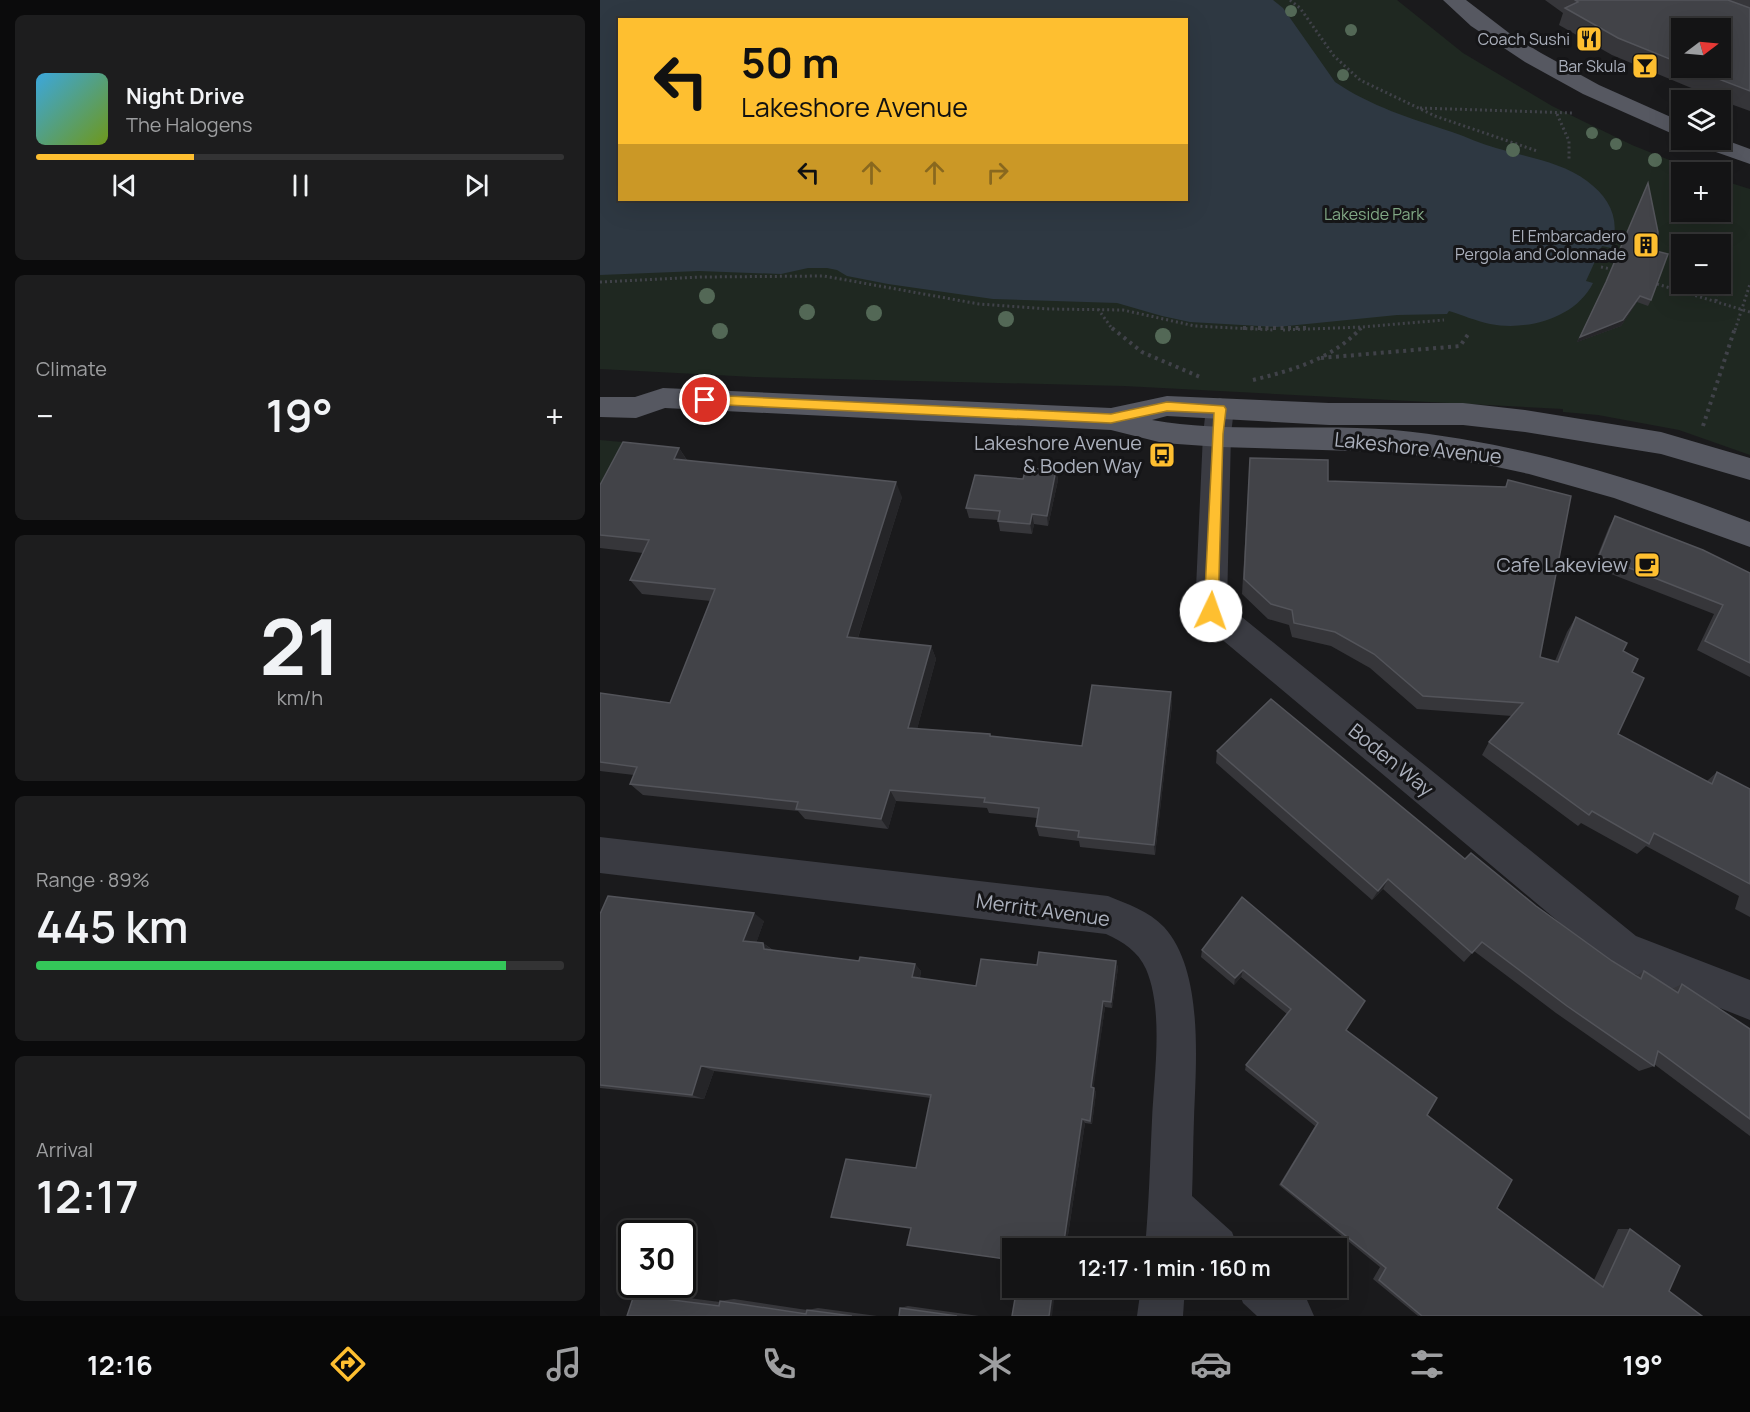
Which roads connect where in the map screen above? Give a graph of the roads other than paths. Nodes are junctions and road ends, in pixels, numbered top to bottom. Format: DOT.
graph roads {
  1 [pos="1453,0"];
  2 [pos="1671,125"];
  3 [pos="1731,149"];
  4 [pos="1750,156"];
  5 [pos="600,385"];
  6 [pos="663,398"];
  7 [pos="600,407"];
  8 [pos="1218,422"];
  9 [pos="1750,469"];
  10 [pos="1750,535"];
  11 [pos="600,855"];
  12 [pos="1750,1000"];
  13 [pos="1171,1206"];
  14 [pos="1168,1238"];
  15 [pos="1205,1238"];
  16 [pos="1162,1298"];
  17 [pos="1271,1298"];
  18 [pos="1160,1316"];
  19 [pos="1291,1316"];
  1 -- 2 [label="main road"];
  3 -- 4 [label="main road"];
  5 -- 6 [label="main road, Lakeshore Avenue"];
  6 -- 7 [label="main road, Lakeshore Avenue"];
  6 -- 8 [label="main road, Lakeshore Avenue"];
  8 -- 9 [label="main road, Lakeshore Avenue"];
  8 -- 10 [label="main road, Lakeshore Avenue"];
  8 -- 12 [label="street, Boden Way"];
  11 -- 13 [label="street, Merritt Avenue"];
  13 -- 14 [label="street, Merritt Avenue"];
  13 -- 15 [label="street"];
  16 -- 18 [label="street"];
  17 -- 19 [label="street"];
}
